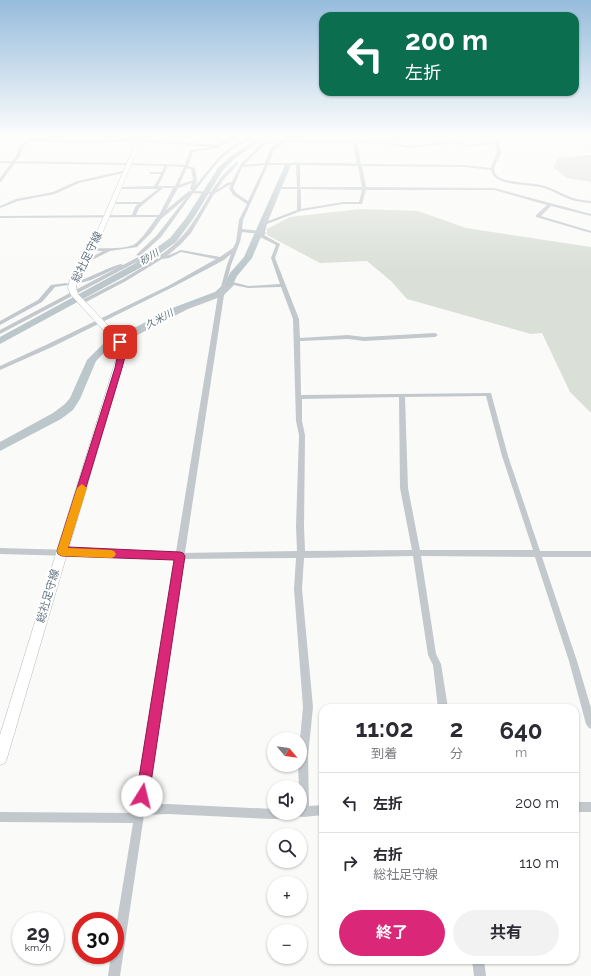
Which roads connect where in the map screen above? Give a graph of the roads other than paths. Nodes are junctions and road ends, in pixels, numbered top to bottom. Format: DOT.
graph roads {
  1 [pos="195,181"];
  2 [pos="80,182"];
  3 [pos="123,182"];
  4 [pos="158,182"];
  5 [pos="179,182"];
  6 [pos="193,182"];
  7 [pos="201,182"];
  8 [pos="219,182"];
  9 [pos="259,182"];
  10 [pos="298,182"];
  11 [pos="363,182"];
  12 [pos="512,182"];
  13 [pos="233,183"];
  14 [pos="156,187"];
  15 [pos="162,187"];
  16 [pos="176,187"];
  17 [pos="120,188"];
  18 [pos="298,188"];
  19 [pos="364,189"];
  20 [pos="193,191"];
  21 [pos="214,192"];
  22 [pos="113,202"];
  23 [pos="591,202"];
  24 [pos="144,203"];
  25 [pos="248,203"];
  26 [pos="550,204"];
  27 [pos="0,207"];
  28 [pos="299,210"];
  29 [pos="591,215"];
  30 [pos="134,216"];
  31 [pos="160,216"];
  32 [pos="0,217"];
  33 [pos="106,217"];
  34 [pos="265,223"];
  35 [pos="239,230"];
  36 [pos="261,232"];
  37 [pos="591,232"];
  38 [pos="235,249"];
  39 [pos="91,250"];
  40 [pos="110,250"];
  41 [pos="145,252"];
  42 [pos="158,258"];
  43 [pos="220,260"];
  44 [pos="84,263"];
  45 [pos="128,263"];
  46 [pos="229,265"];
  47 [pos="77,282"];
  48 [pos="66,284"];
  49 [pos="283,284"];
  50 [pos="222,292"];
  51 [pos="78,297"];
  52 [pos="100,321"];
  53 [pos="0,323"];
  54 [pos="0,332"];
  55 [pos="435,336"];
  56 [pos="297,340"];
  57 [pos="119,341"];
  58 [pos="0,368"];
  59 [pos="402,395"];
  60 [pos="299,397"];
  61 [pos="0,551"];
  62 [pos="62,551"];
  63 [pos="301,554"];
  64 [pos="417,554"];
  65 [pos="537,554"];
  66 [pos="591,554"];
  67 [pos="180,556"];
  68 [pos="169,625"];
  69 [pos="442,704"];
  70 [pos="591,724"];
  71 [pos="0,758"];
  72 [pos="303,780"];
  73 [pos="579,807"];
  74 [pos="591,807"];
  75 [pos="319,810"];
  76 [pos="307,812"];
  77 [pos="140,814"];
  78 [pos="267,814"];
  79 [pos="0,817"];
  80 [pos="478,964"];
  81 [pos="114,976"];
  82 [pos="480,976"];
  1 -- 20 [label="street"];
  2 -- 27 [label="street"];
  3 -- 17 [label="main road, 総社足守線"];
  4 -- 14 [label="street"];
  5 -- 16 [label="street"];
  6 -- 16 [label="street"];
  7 -- 20 [label="street"];
  8 -- 21 [label="street"];
  9 -- 25 [label="street"];
  10 -- 18 [label="street"];
  11 -- 19 [label="street"];
  12 -- 23 [label="street"];
  13 -- 21 [label="street"];
  13 -- 25 [label="street"];
  14 -- 15 [label="street"];
  14 -- 17 [label="street"];
  15 -- 16 [label="street"];
  15 -- 24 [label="street"];
  16 -- 31 [label="street"];
  17 -- 22 [label="main road, 総社足守線"];
  18 -- 19 [label="street"];
  18 -- 28 [label="street"];
  18 -- 34 [label="street"];
  19 -- 26 [label="street"];
  19 -- 28 [label="street"];
  20 -- 21 [label="street"];
  20 -- 31 [label="street"];
  20 -- 41 [label="street"];
  21 -- 42 [label="street"];
  22 -- 24 [label="street"];
  22 -- 33 [label="main road, 総社足守線"];
  24 -- 30 [label="street"];
  25 -- 35 [label="street"];
  26 -- 29 [label="street"];
  26 -- 37 [label="street"];
  28 -- 34 [label="street"];
  30 -- 31 [label="street"];
  30 -- 33 [label="street"];
  31 -- 40 [label="street"];
  32 -- 33 [label="street"];
  33 -- 39 [label="main road, 総社足守線"];
  34 -- 36 [label="street"];
  35 -- 36 [label="street"];
  35 -- 38 [label="street"];
  36 -- 49 [label="street"];
  38 -- 43 [label="street"];
  38 -- 46 [label="street"];
  39 -- 40 [label="street"];
  39 -- 44 [label="main road, 総社足守線"];
  40 -- 44 [label="street"];
  41 -- 42 [label="street"];
  41 -- 45 [label="street"];
  42 -- 43 [label="street"];
  42 -- 51 [label="street"];
  43 -- 46 [label="street"];
  43 -- 52 [label="street"];
  44 -- 51 [label="main road, 総社足守線"];
  45 -- 47 [label="street"];
  45 -- 51 [label="street"];
  46 -- 50 [label="street"];
  48 -- 53 [label="street"];
  49 -- 50 [label="street"];
  49 -- 56 [label="street"];
  50 -- 57 [label="street"];
  50 -- 67 [label="street"];
  51 -- 52 [label="main road"];
  51 -- 54 [label="street"];
  52 -- 57 [label="main road"];
  52 -- 58 [label="street"];
  55 -- 56 [label="street"];
  56 -- 60 [label="street"];
  57 -- 62 [label="main road, 総社足守線"];
  59 -- 60 [label="street"];
  59 -- 64 [label="street"];
  59 -- 65 [label="street"];
  60 -- 63 [label="street"];
  61 -- 62 [label="street"];
  62 -- 67 [label="street"];
  62 -- 71 [label="main road, 総社足守線"];
  63 -- 64 [label="street"];
  63 -- 67 [label="street"];
  63 -- 72 [label="street"];
  64 -- 65 [label="street"];
  64 -- 69 [label="street"];
  65 -- 66 [label="street"];
  65 -- 70 [label="street"];
  67 -- 68 [label="street"];
  68 -- 77 [label="street"];
  73 -- 74 [label="street"];
  75 -- 76 [label="street"];
  77 -- 78 [label="street"];
  77 -- 79 [label="street"];
  77 -- 81 [label="street"];
  80 -- 82 [label="street"];
}
